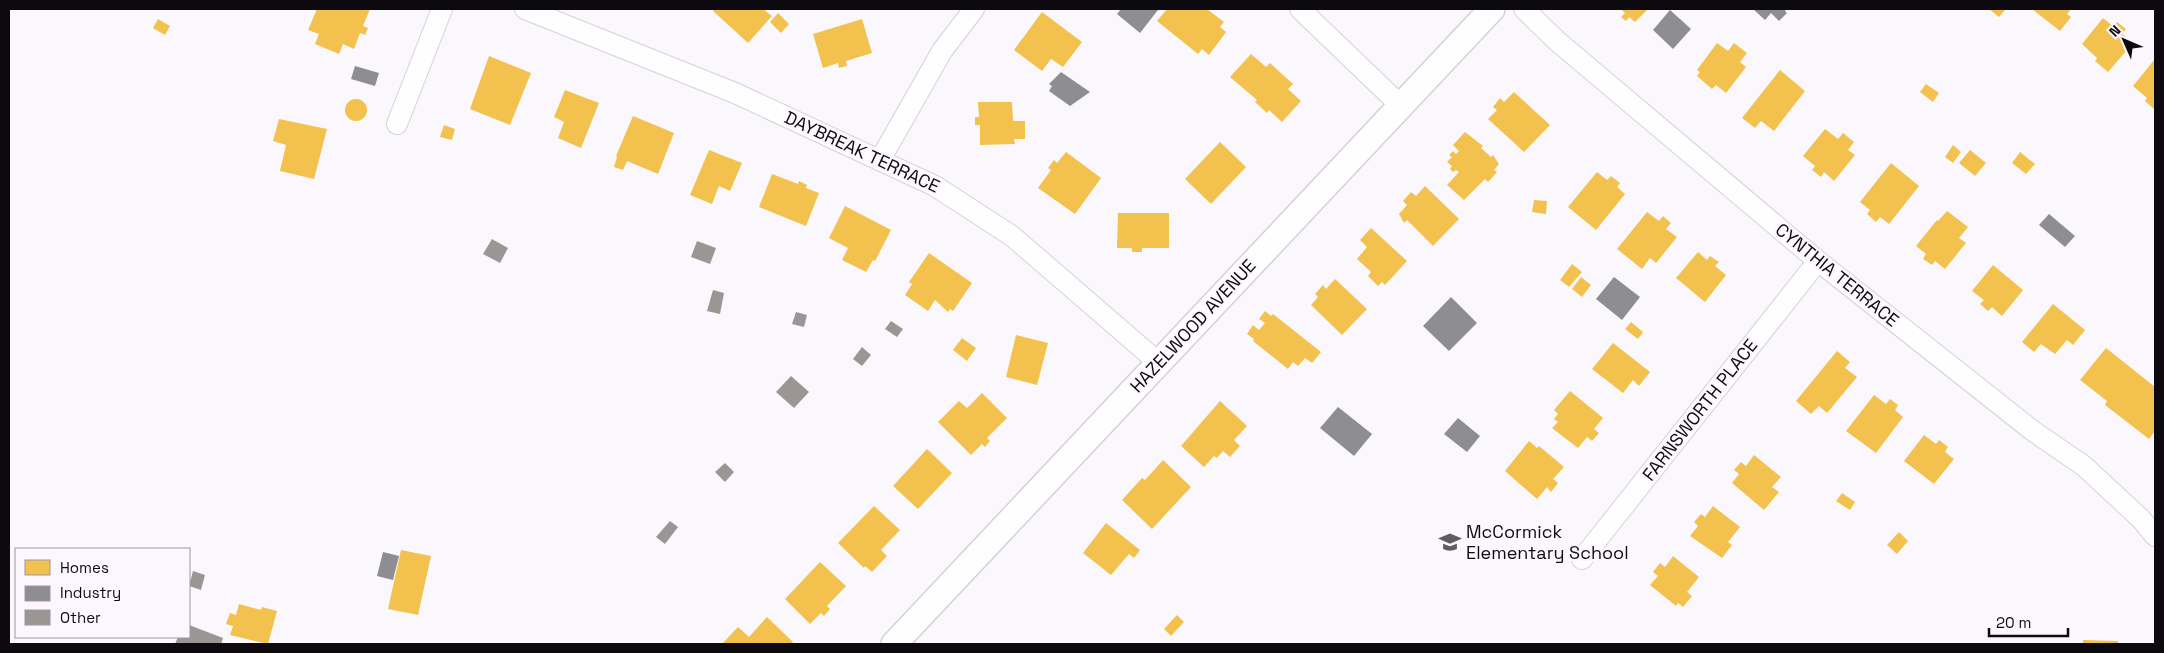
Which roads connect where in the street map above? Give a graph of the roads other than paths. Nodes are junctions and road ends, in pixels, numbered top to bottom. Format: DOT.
graph roads {
  1 [pos="442,9"];
  2 [pos="524,9"];
  3 [pos="974,9"];
  4 [pos="1300,9"];
  5 [pos="1492,9"];
  6 [pos="1524,9"];
  7 [pos="1400,105"];
  8 [pos="397,124"];
  9 [pos="880,160"];
  10 [pos="1818,261"];
  11 [pos="1159,362"];
  12 [pos="2155,536"];
  13 [pos="1582,559"];
  14 [pos="894,644"];
  1 -- 8 [label="street"];
  2 -- 9 [label="street, DAYBREAK TERRACE"];
  3 -- 9 [label="street"];
  4 -- 7 [label="street"];
  5 -- 7 [label="street, HAZELWOOD AVENUE"];
  6 -- 10 [label="street, CYNTHIA TERRACE"];
  7 -- 11 [label="street, HAZELWOOD AVENUE"];
  9 -- 11 [label="street, DAYBREAK TERRACE"];
  10 -- 12 [label="street, CYNTHIA TERRACE"];
  10 -- 13 [label="street, FARNSWORTH PLACE"];
  11 -- 14 [label="street, HAZELWOOD AVENUE"];
}
